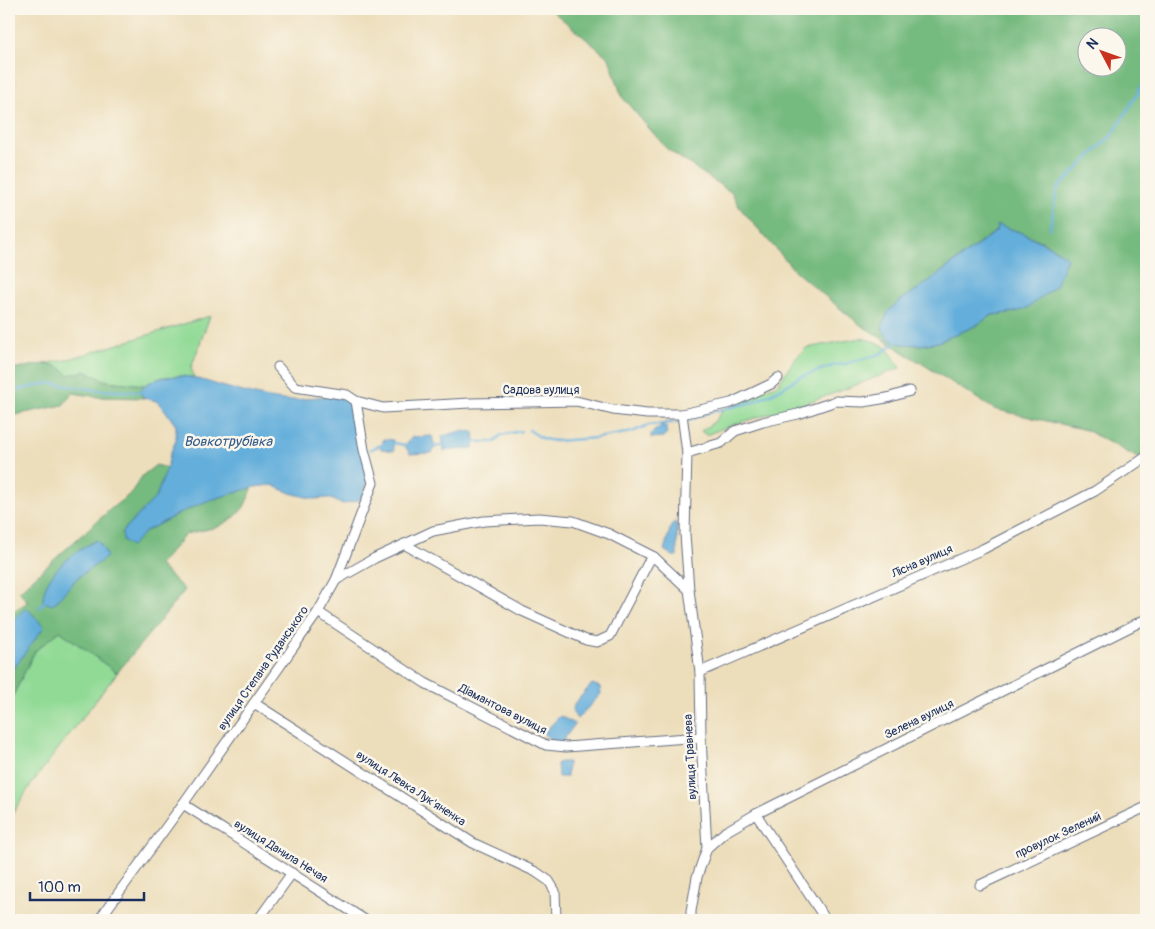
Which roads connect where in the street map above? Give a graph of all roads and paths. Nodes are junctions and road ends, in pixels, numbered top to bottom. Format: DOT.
graph roads {
  1 [pos="278,367"];
  2 [pos="778,378"];
  3 [pos="910,391"];
  4 [pos="356,401"];
  5 [pos="682,414"];
  6 [pos="687,453"];
  7 [pos="1146,458"];
  8 [pos="404,544"];
  9 [pos="654,557"];
  10 [pos="336,580"];
  11 [pos="689,590"];
  12 [pos="318,612"];
  13 [pos="1146,619"];
  14 [pos="700,672"];
  15 [pos="254,703"];
  16 [pos="701,737"];
  17 [pos="183,804"];
  18 [pos="1146,807"];
  19 [pos="756,814"];
  20 [pos="707,848"];
  21 [pos="292,872"];
  22 [pos="980,885"];
  23 [pos="99,920"];
  24 [pos="258,920"];
  25 [pos="365,920"];
  26 [pos="556,920"];
  27 [pos="691,920"];
  28 [pos="826,920"];
  1 -- 4 [label="street, Садова вулиця"];
  2 -- 5 [label="street, Садова вулиця"];
  3 -- 6 [label="street"];
  4 -- 5 [label="street, Садова вулиця"];
  4 -- 10 [label="street, вулиця Степана Руданського"];
  5 -- 6 [label="street, вулиця Травнева"];
  6 -- 11 [label="street, вулиця Травнева"];
  7 -- 14 [label="street, Лісна вулиця"];
  8 -- 9 [label="street"];
  8 -- 9 [label="street"];
  8 -- 10 [label="street"];
  9 -- 11 [label="street"];
  10 -- 12 [label="street, вулиця Степана Руданського"];
  11 -- 14 [label="street, вулиця Травнева"];
  12 -- 15 [label="street, вулиця Степана Руданського"];
  12 -- 16 [label="street, Діамантова вулиця"];
  13 -- 19 [label="street, Зелена вулиця"];
  14 -- 16 [label="street, вулиця Травнева"];
  15 -- 17 [label="street, вулиця Степана Руданського"];
  15 -- 26 [label="street, вулиця Левка Лук'яненка"];
  16 -- 20 [label="street, вулиця Травнева"];
  17 -- 21 [label="street, вулиця Данила Нечая"];
  17 -- 23 [label="street, вулиця Степана Руданського"];
  18 -- 22 [label="street, провулок Зелений"];
  19 -- 20 [label="street, Зелена вулиця"];
  19 -- 28 [label="street"];
  20 -- 27 [label="street, вулиця Травнева"];
  21 -- 24 [label="street"];
  21 -- 25 [label="street, вулиця Данила Нечая"];
}
